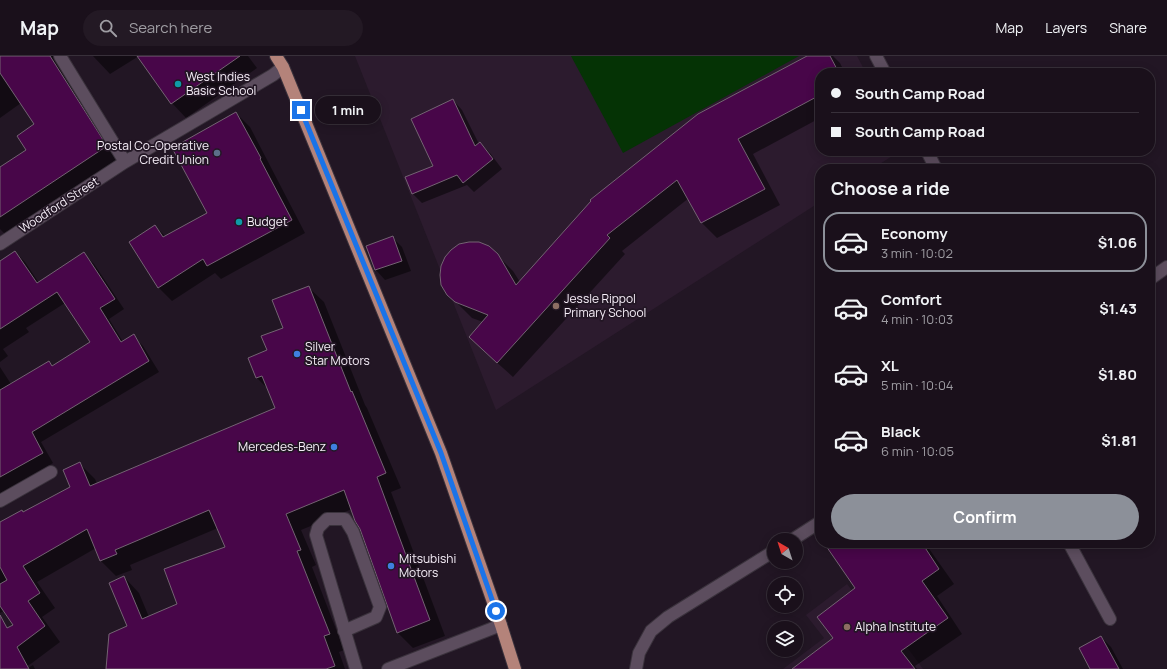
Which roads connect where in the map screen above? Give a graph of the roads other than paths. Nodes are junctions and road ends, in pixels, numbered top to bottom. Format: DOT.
graph roads {
  1 [pos="60,56"];
  2 [pos="276,56"];
  3 [pos="876,56"];
  4 [pos="283,67"];
  5 [pos="882,68"];
  6 [pos="125,162"];
  7 [pos="0,244"];
  8 [pos="1167,267"];
  9 [pos="1155,275"];
  10 [pos="51,472"];
  11 [pos="0,501"];
  12 [pos="815,525"];
  13 [pos="803,533"];
  14 [pos="1072,548"];
  15 [pos="767,555"];
  16 [pos="1110,619"];
  17 [pos="501,625"];
  18 [pos="344,631"];
  19 [pos="356,669"];
  20 [pos="388,669"];
  21 [pos="515,669"];
  22 [pos="636,669"];
  1 -- 6 [label="street"];
  2 -- 4 [label="main road"];
  3 -- 5 [label="street"];
  4 -- 6 [label="street, Woodford Street"];
  4 -- 17 [label="main road"];
  6 -- 7 [label="street, Woodford Street"];
  8 -- 9 [label="street"];
  10 -- 11 [label="street"];
  12 -- 13 [label="street"];
  14 -- 16 [label="street"];
  15 -- 22 [label="street"];
  17 -- 20 [label="street"];
  17 -- 21 [label="main road"];
  18 -- 18 [label="street"];
  18 -- 19 [label="street"];
}
